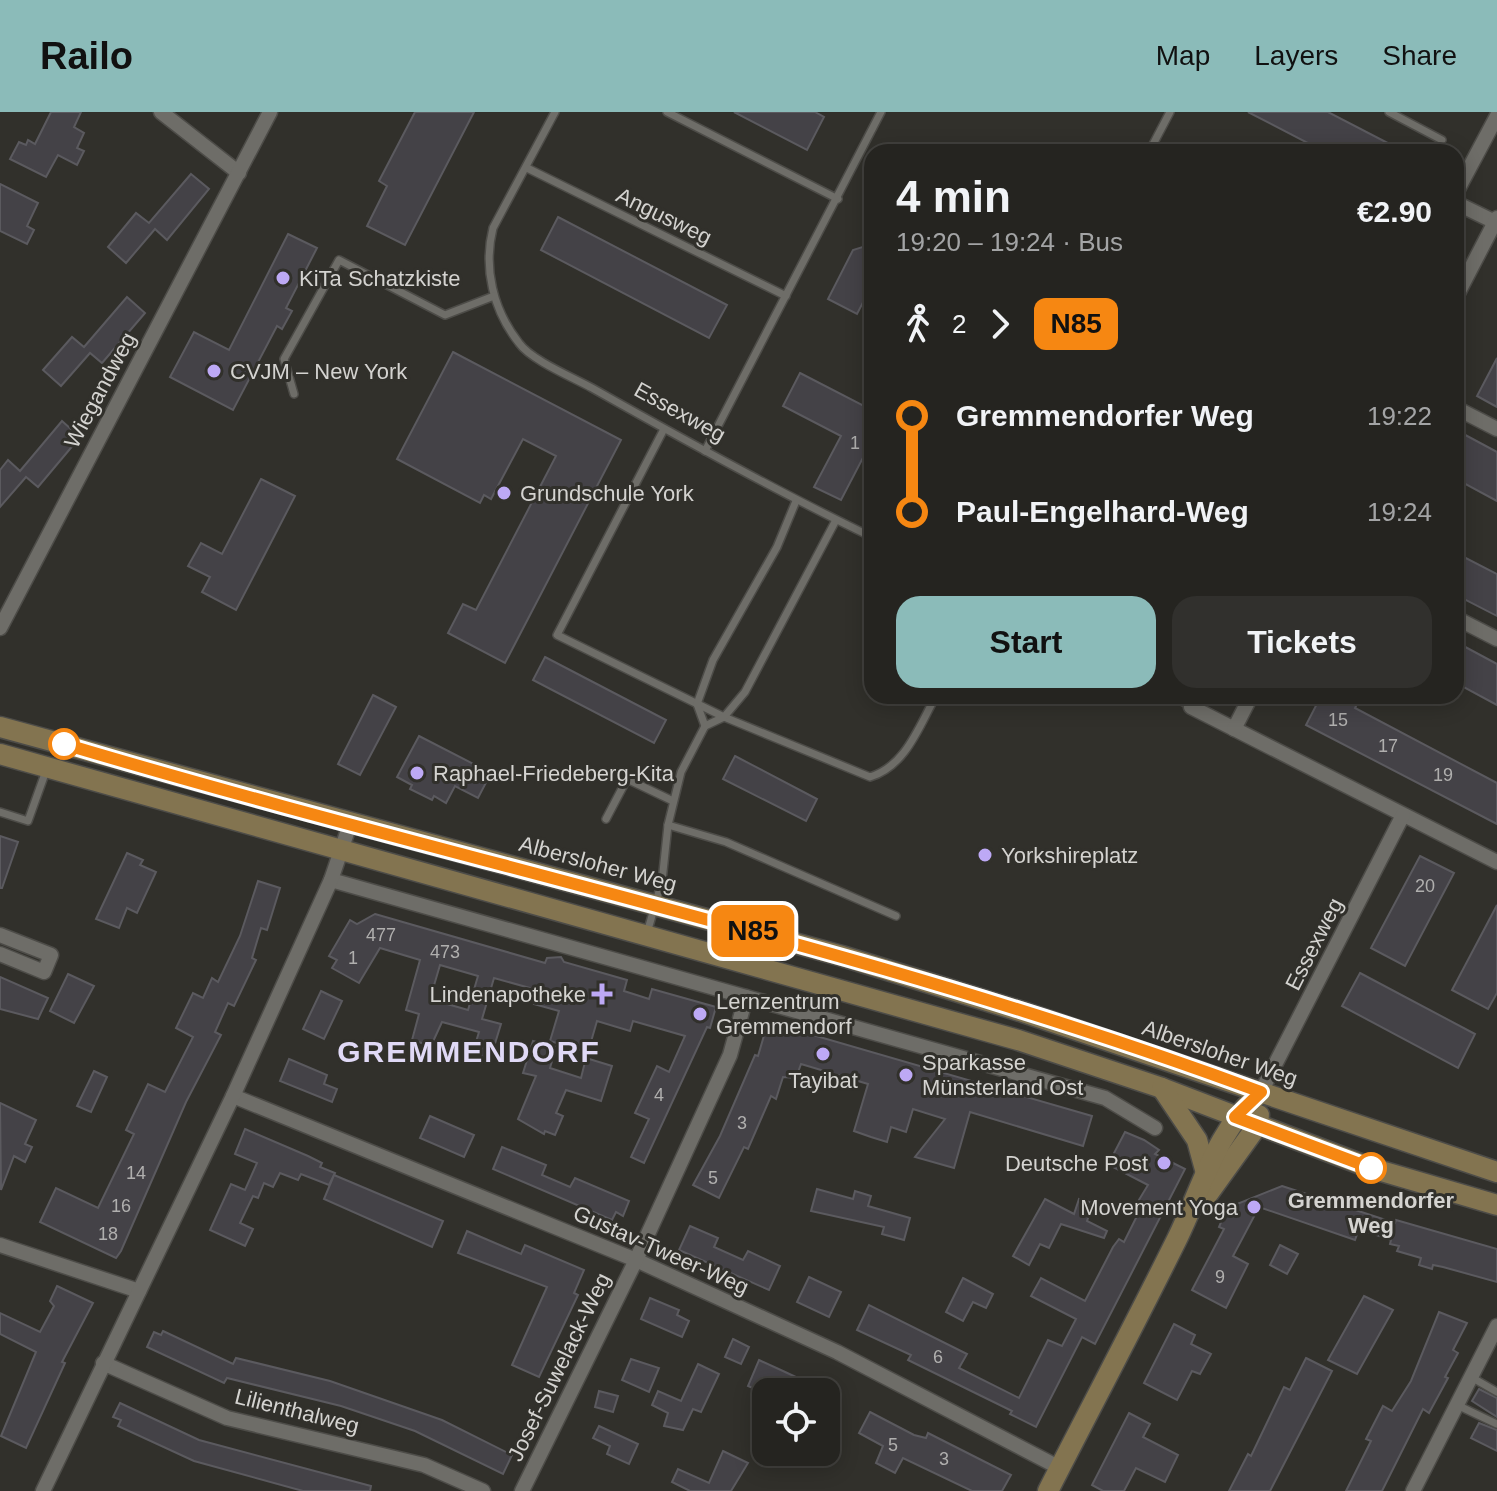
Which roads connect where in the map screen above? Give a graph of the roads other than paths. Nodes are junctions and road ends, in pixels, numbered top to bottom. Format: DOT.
graph roads {
  1 [pos="161,112"];
  2 [pos="270,112"];
  3 [pos="555,112"];
  4 [pos="667,112"];
  5 [pos="881,112"];
  6 [pos="1170,112"];
  7 [pos="1389,112"];
  8 [pos="1497,116"];
  9 [pos="1442,140"];
  10 [pos="865,144"];
  11 [pos="1153,144"];
  12 [pos="864,146"];
  13 [pos="527,168"];
  14 [pos="239,173"];
  15 [pos="1464,178"];
  16 [pos="838,199"];
  17 [pos="1464,207"];
  18 [pos="1496,221"];
  19 [pos="1464,282"];
  20 [pos="494,296"];
  21 [pos="786,296"];
  22 [pos="294,394"];
  23 [pos="1464,412"];
  24 [pos="664,429"];
  25 [pos="1497,429"];
  26 [pos="705,451"];
  27 [pos="796,501"];
  28 [pos="836,520"];
  29 [pos="864,533"];
  30 [pos="1464,622"];
  31 [pos="0,628"];
  32 [pos="1497,639"];
  33 [pos="697,704"];
  34 [pos="931,704"];
  35 [pos="1198,704"];
  36 [pos="1247,704"];
  37 [pos="724,717"];
  38 [pos="705,726"];
  39 [pos="0,727"];
  40 [pos="1234,729"];
  41 [pos="0,754"];
  42 [pos="47,767"];
  43 [pos="673,801"];
  44 [pos="0,812"];
  45 [pos="1403,815"];
  46 [pos="606,819"];
  47 [pos="350,824"];
  48 [pos="668,825"];
  49 [pos="341,852"];
  50 [pos="1497,862"];
  51 [pos="331,880"];
  52 [pos="655,904"];
  53 [pos="896,916"];
  54 [pos="646,934"];
  55 [pos="0,935"];
  56 [pos="0,954"];
  57 [pos="746,997"];
  58 [pos="1128,1076"];
  59 [pos="1162,1088"];
  60 [pos="1261,1092"];
  61 [pos="233,1096"];
  62 [pos="1105,1098"];
  63 [pos="1235,1117"];
  64 [pos="1257,1126"];
  65 [pos="1155,1128"];
  66 [pos="1497,1172"];
  67 [pos="1206,1173"];
  68 [pos="1497,1205"];
  69 [pos="1178,1237"];
  70 [pos="0,1245"];
  71 [pos="636,1260"];
  72 [pos="139,1291"];
  73 [pos="1497,1326"];
  74 [pos="103,1363"];
  75 [pos="1471,1377"];
  76 [pos="1497,1392"];
  77 [pos="1457,1405"];
  78 [pos="1497,1424"];
  79 [pos="1060,1468"];
  80 [pos="43,1491"];
  81 [pos="483,1491"];
  82 [pos="522,1491"];
  83 [pos="1048,1491"];
  84 [pos="1413,1491"];
  1 -- 14 [label="street"];
  2 -- 14 [label="street, Wiegandweg"];
  3 -- 13 [label="lane"];
  4 -- 16 [label="lane"];
  5 -- 10 [label="lane"];
  6 -- 11 [label="lane"];
  7 -- 9 [label="lane"];
  8 -- 15 [label="street"];
  12 -- 16 [label="lane"];
  13 -- 20 [label="lane"];
  13 -- 21 [label="lane, Angusweg"];
  14 -- 31 [label="street, Wiegandweg"];
  16 -- 21 [label="lane"];
  17 -- 18 [label="street"];
  18 -- 19 [label="street"];
  20 -- 22 [label="lane"];
  20 -- 24 [label="lane, Essexweg"];
  21 -- 26 [label="lane"];
  23 -- 25 [label="street"];
  24 -- 26 [label="lane, Essexweg"];
  24 -- 33 [label="lane"];
  26 -- 27 [label="lane, Essexweg"];
  27 -- 28 [label="lane, Essexweg"];
  27 -- 33 [label="lane"];
  28 -- 29 [label="lane, Essexweg"];
  28 -- 37 [label="lane"];
  30 -- 32 [label="street"];
  33 -- 37 [label="lane"];
  33 -- 38 [label="lane"];
  34 -- 37 [label="lane"];
  35 -- 40 [label="street"];
  36 -- 40 [label="street"];
  37 -- 38 [label="lane"];
  38 -- 43 [label="lane"];
  39 -- 47 [label="main road, Albersloher Weg"];
  40 -- 45 [label="street"];
  41 -- 42 [label="main road"];
  42 -- 44 [label="lane"];
  42 -- 49 [label="main road"];
  43 -- 46 [label="lane"];
  43 -- 48 [label="lane"];
  45 -- 50 [label="street"];
  45 -- 60 [label="street, Essexweg"];
  47 -- 49 [label="street"];
  47 -- 52 [label="main road, Albersloher Weg"];
  48 -- 52 [label="lane"];
  48 -- 53 [label="lane"];
  49 -- 51 [label="street"];
  49 -- 54 [label="main road"];
  51 -- 57 [label="street"];
  51 -- 61 [label="street"];
  52 -- 54 [label="lane"];
  52 -- 60 [label="main road, Albersloher Weg"];
  54 -- 58 [label="main road"];
  55 -- 56 [label="street"];
  57 -- 62 [label="street"];
  57 -- 71 [label="street, Josef-Suwelack-Weg"];
  58 -- 59 [label="main road"];
  58 -- 62 [label="street"];
  59 -- 63 [label="main road"];
  59 -- 67 [label="main road"];
  60 -- 63 [label="main road"];
  60 -- 64 [label="main road"];
  60 -- 66 [label="main road, Albersloher Weg"];
  61 -- 71 [label="street, Gustav-Tweer-Weg"];
  61 -- 72 [label="street"];
  62 -- 65 [label="street"];
  63 -- 64 [label="main road"];
  63 -- 67 [label="main road"];
  64 -- 68 [label="main road"];
  64 -- 69 [label="main road"];
  67 -- 69 [label="main road"];
  69 -- 79 [label="main road"];
  70 -- 72 [label="street"];
  71 -- 79 [label="street, Gustav-Tweer-Weg"];
  71 -- 82 [label="street, Josef-Suwelack-Weg"];
  72 -- 74 [label="street"];
  73 -- 75 [label="street"];
  74 -- 80 [label="street"];
  74 -- 81 [label="street, Lilienthalweg"];
  75 -- 76 [label="lane"];
  75 -- 77 [label="street"];
  77 -- 78 [label="lane"];
  77 -- 84 [label="street"];
  79 -- 83 [label="main road"];
}
